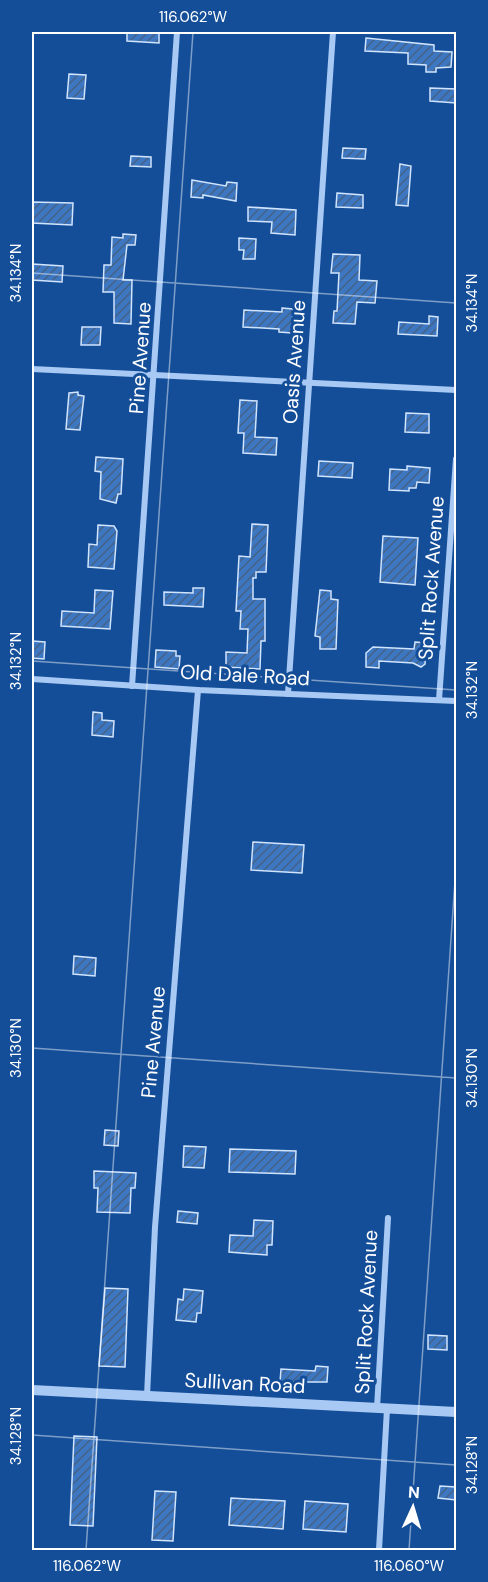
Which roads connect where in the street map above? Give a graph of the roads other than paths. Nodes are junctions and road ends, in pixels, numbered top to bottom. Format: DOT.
graph roads {
  1 [pos="177,32"];
  2 [pos="333,32"];
  3 [pos="32,369"];
  4 [pos="155,375"];
  5 [pos="309,382"];
  6 [pos="456,390"];
  7 [pos="456,459"];
  8 [pos="32,679"];
  9 [pos="132,686"];
  10 [pos="198,690"];
  11 [pos="288,694"];
  12 [pos="439,700"];
  13 [pos="456,701"];
  14 [pos="388,1218"];
  15 [pos="32,1390"];
  16 [pos="147,1396"];
  17 [pos="382,1408"];
  18 [pos="456,1412"];
  19 [pos="379,1551"];
  1 -- 4 [label="street, Pine Avenue"];
  2 -- 5 [label="street, Oasis Avenue"];
  3 -- 4 [label="street"];
  4 -- 5 [label="street"];
  4 -- 9 [label="street, Pine Avenue"];
  5 -- 6 [label="street"];
  5 -- 11 [label="street, Oasis Avenue"];
  7 -- 12 [label="street, Split Rock Avenue"];
  8 -- 9 [label="street, Old Dale Road"];
  9 -- 10 [label="street, Old Dale Road"];
  10 -- 11 [label="street, Old Dale Road"];
  10 -- 16 [label="street, Pine Avenue"];
  11 -- 12 [label="street, Old Dale Road"];
  12 -- 13 [label="street, Old Dale Road"];
  14 -- 17 [label="street, Split Rock Avenue"];
  15 -- 16 [label="street, Sullivan Road"];
  16 -- 17 [label="street, Sullivan Road"];
  17 -- 18 [label="street, Sullivan Road"];
  17 -- 19 [label="street, Split Rock Avenue"];
}
